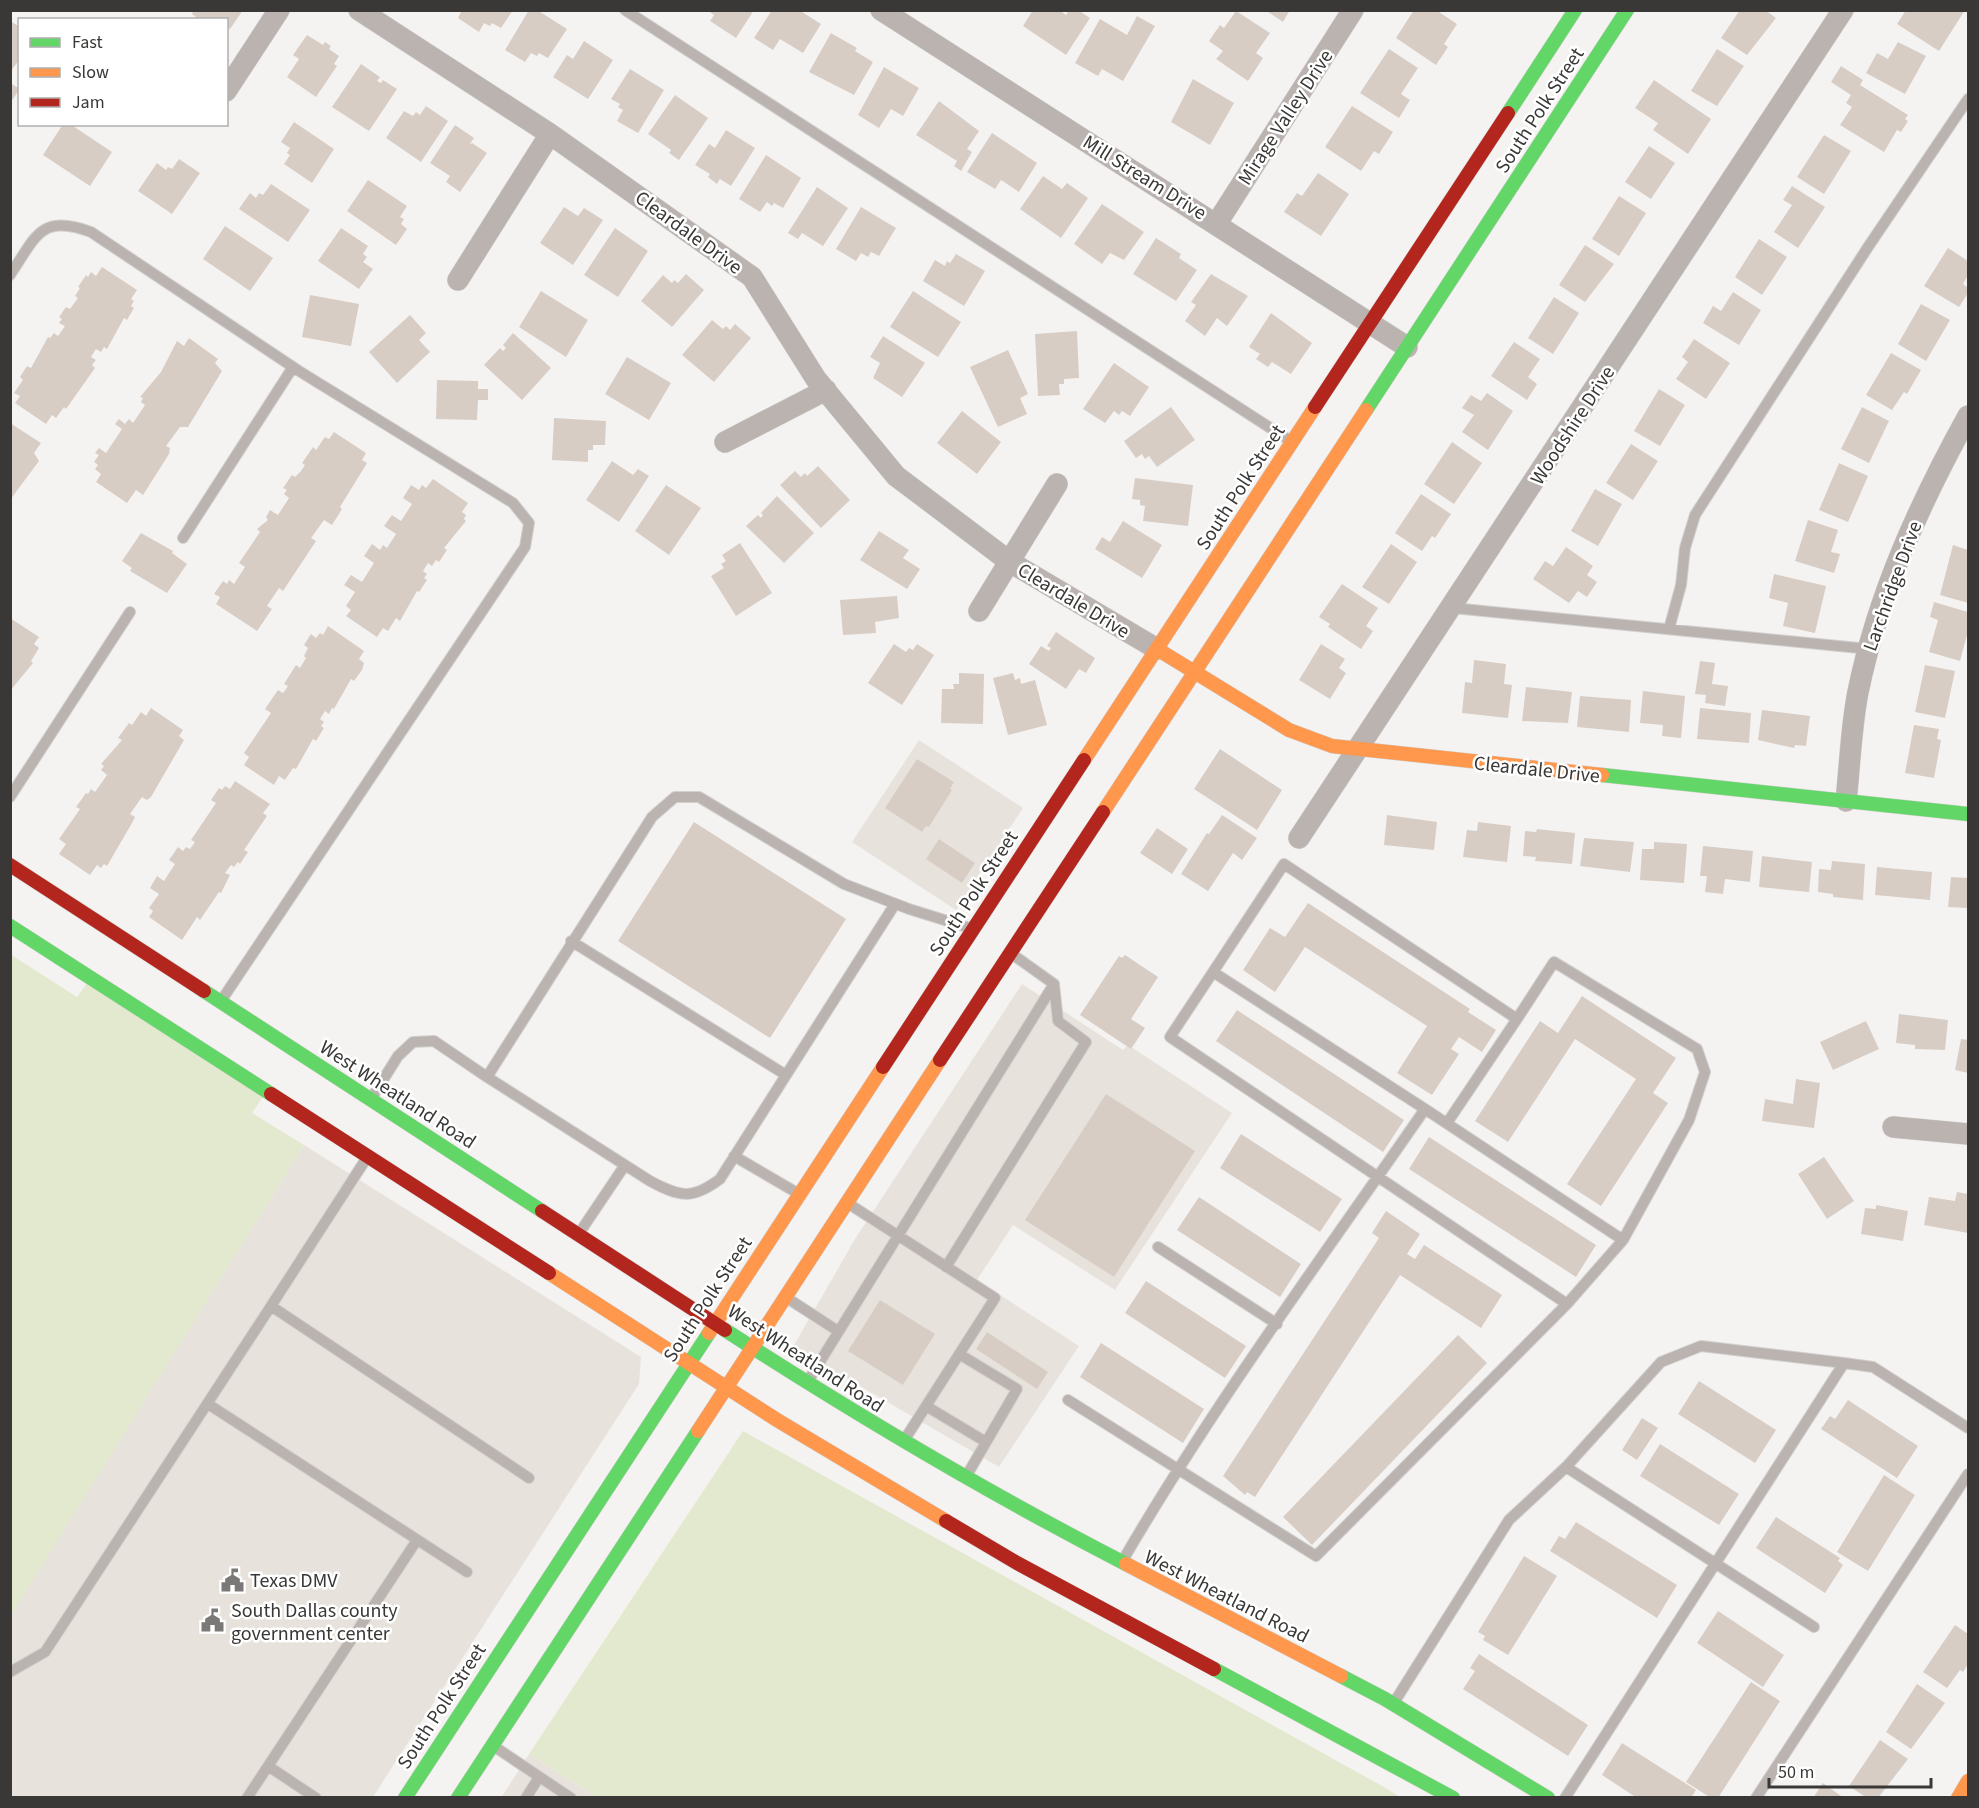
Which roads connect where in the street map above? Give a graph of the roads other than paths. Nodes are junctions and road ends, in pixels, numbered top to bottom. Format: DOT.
graph roads {
  1 [pos="279,10"];
  2 [pos="358,10"];
  3 [pos="624,10"];
  4 [pos="881,10"];
  5 [pos="1353,10"];
  6 [pos="1575,10"];
  7 [pos="1627,10"];
  8 [pos="1843,10"];
  9 [pos="228,88"];
  10 [pos="1968,99"];
  11 [pos="550,134"];
  12 [pos="1217,223"];
  13 [pos="10,275"];
  14 [pos="458,280"];
  15 [pos="1370,323"];
  16 [pos="1407,347"];
  17 [pos="293,367"];
  18 [pos="825,390"];
  19 [pos="1968,416"];
  20 [pos="725,442"];
  21 [pos="1292,442"];
  22 [pos="1057,484"];
  23 [pos="183,538"];
  24 [pos="1010,562"];
  25 [pos="1453,608"];
  26 [pos="979,611"];
  27 [pos="130,612"];
  28 [pos="1669,629"];
  29 [pos="1157,649"];
  30 [pos="1869,649"];
  31 [pos="1193,672"];
  32 [pos="1357,751"];
  33 [pos="10,797"];
  34 [pos="1846,801"];
  35 [pos="1968,814"];
  36 [pos="1299,838"];
  37 [pos="10,865"];
  38 [pos="895,904"];
  39 [pos="10,926"];
  40 [pos="978,932"];
  41 [pos="571,941"];
  42 [pos="1005,949"];
  43 [pos="1214,972"];
  44 [pos="1054,984"];
  45 [pos="218,1005"];
  46 [pos="1517,1018"];
  47 [pos="786,1075"];
  48 [pos="487,1077"];
  49 [pos="371,1099"];
  50 [pos="1425,1109"];
  51 [pos="1447,1123"];
  52 [pos="1893,1127"];
  53 [pos="1968,1134"];
  54 [pos="368,1156"];
  55 [pos="734,1156"];
  56 [pos="625,1165"];
  57 [pos="1378,1176"];
  58 [pos="799,1194"];
  59 [pos="846,1202"];
  60 [pos="579,1234"];
  61 [pos="896,1235"];
  62 [pos="1623,1240"];
  63 [pos="1158,1247"];
  64 [pos="946,1267"];
  65 [pos="784,1297"];
  66 [pos="1567,1304"];
  67 [pos="271,1306"];
  68 [pos="715,1323"];
  69 [pos="1277,1324"];
  70 [pos="838,1331"];
  71 [pos="751,1347"];
  72 [pos="959,1354"];
  73 [pos="688,1363"];
  74 [pos="1844,1363"];
  75 [pos="807,1383"];
  76 [pos="725,1386"];
  77 [pos="1068,1400"];
  78 [pos="208,1404"];
  79 [pos="926,1406"];
  80 [pos="1968,1428"];
  81 [pos="903,1442"];
  82 [pos="986,1442"];
  83 [pos="1566,1467"];
  84 [pos="1177,1468"];
  85 [pos="1968,1474"];
  86 [pos="529,1478"];
  87 [pos="966,1478"];
  88 [pos="417,1540"];
  89 [pos="1715,1564"];
  90 [pos="1118,1567"];
  91 [pos="467,1572"];
  92 [pos="1814,1627"];
  93 [pos="10,1672"];
  94 [pos="1394,1704"];
  95 [pos="492,1745"];
  96 [pos="268,1766"];
  97 [pos="538,1777"];
  98 [pos="1968,1781"];
  99 [pos="247,1797"];
  100 [pos="315,1797"];
  101 [pos="405,1797"];
  102 [pos="458,1797"];
  103 [pos="526,1797"];
  104 [pos="571,1797"];
  105 [pos="1453,1797"];
  106 [pos="1548,1797"];
  107 [pos="1565,1797"];
  108 [pos="1756,1797"];
  109 [pos="1958,1797"];
  1 -- 9 [label="street"];
  2 -- 11 [label="street, Cleardale Drive"];
  3 -- 21 [label="lane"];
  4 -- 12 [label="street, Mill Stream Drive"];
  5 -- 12 [label="street, Mirage Valley Drive"];
  6 -- 15 [label="main road, South Polk Street"];
  7 -- 16 [label="main road, South Polk Street"];
  8 -- 25 [label="street, Woodshire Drive"];
  10 -- 28 [label="lane"];
  11 -- 14 [label="street"];
  11 -- 18 [label="street, Cleardale Drive"];
  12 -- 15 [label="street, Mill Stream Drive"];
  13 -- 17 [label="lane"];
  15 -- 16 [label="street, Mill Stream Drive"];
  15 -- 21 [label="main road, South Polk Street"];
  16 -- 31 [label="main road, South Polk Street"];
  17 -- 23 [label="lane"];
  17 -- 45 [label="lane"];
  18 -- 20 [label="street"];
  18 -- 24 [label="street, Cleardale Drive"];
  19 -- 30 [label="street, Larchridge Drive"];
  21 -- 29 [label="main road, South Polk Street"];
  22 -- 24 [label="street"];
  24 -- 26 [label="street"];
  24 -- 29 [label="street, Cleardale Drive"];
  25 -- 28 [label="lane"];
  25 -- 32 [label="street, Woodshire Drive"];
  27 -- 33 [label="lane"];
  28 -- 30 [label="lane"];
  29 -- 31 [label="main road, Cleardale Drive"];
  29 -- 40 [label="main road, South Polk Street"];
  30 -- 34 [label="street, Larchridge Drive"];
  31 -- 32 [label="main road, Cleardale Drive"];
  31 -- 42 [label="main road, South Polk Street"];
  32 -- 34 [label="main road, Cleardale Drive"];
  32 -- 36 [label="street, Woodshire Drive"];
  34 -- 35 [label="main road, Cleardale Drive"];
  37 -- 45 [label="main road, West Wheatland Road"];
  38 -- 40 [label="lane"];
  38 -- 41 [label="lane"];
  38 -- 47 [label="lane"];
  39 -- 54 [label="main road"];
  40 -- 58 [label="main road, South Polk Street"];
  41 -- 47 [label="lane"];
  41 -- 48 [label="lane"];
  42 -- 44 [label="lane"];
  42 -- 59 [label="main road, South Polk Street"];
  43 -- 46 [label="lane"];
  43 -- 50 [label="lane"];
  43 -- 57 [label="lane"];
  44 -- 61 [label="lane"];
  44 -- 64 [label="lane"];
  45 -- 49 [label="main road, West Wheatland Road"];
  46 -- 51 [label="lane"];
  46 -- 62 [label="lane"];
  47 -- 55 [label="lane"];
  48 -- 49 [label="lane"];
  48 -- 56 [label="lane"];
  49 -- 60 [label="main road, West Wheatland Road"];
  50 -- 51 [label="lane"];
  50 -- 57 [label="lane"];
  51 -- 62 [label="lane"];
  52 -- 53 [label="street"];
  54 -- 67 [label="lane"];
  54 -- 73 [label="main road"];
  55 -- 56 [label="lane"];
  55 -- 58 [label="lane"];
  56 -- 60 [label="lane"];
  57 -- 66 [label="lane"];
  57 -- 69 [label="lane"];
  58 -- 68 [label="main road, South Polk Street"];
  59 -- 61 [label="lane"];
  59 -- 65 [label="main road, South Polk Street"];
  60 -- 68 [label="main road, West Wheatland Road"];
  61 -- 64 [label="lane"];
  61 -- 70 [label="lane"];
  62 -- 66 [label="lane"];
  63 -- 69 [label="lane"];
  64 -- 72 [label="lane"];
  65 -- 70 [label="lane"];
  65 -- 71 [label="main road, South Polk Street"];
  66 -- 84 [label="lane"];
  67 -- 78 [label="lane"];
  67 -- 86 [label="lane"];
  68 -- 71 [label="main road, West Wheatland Road"];
  68 -- 73 [label="main road, South Polk Street"];
  69 -- 84 [label="lane"];
  70 -- 75 [label="lane"];
  71 -- 75 [label="main road, West Wheatland Road"];
  71 -- 76 [label="main road, South Polk Street"];
  72 -- 79 [label="lane"];
  72 -- 82 [label="lane"];
  73 -- 76 [label="main road"];
  73 -- 101 [label="main road, South Polk Street"];
  74 -- 80 [label="lane"];
  74 -- 83 [label="lane"];
  74 -- 89 [label="lane"];
  75 -- 81 [label="main road, West Wheatland Road"];
  76 -- 95 [label="main road, South Polk Street"];
  76 -- 105 [label="main road"];
  77 -- 84 [label="lane"];
  78 -- 88 [label="lane"];
  78 -- 93 [label="lane"];
  79 -- 81 [label="lane"];
  79 -- 82 [label="lane"];
  81 -- 87 [label="main road, West Wheatland Road"];
  82 -- 87 [label="lane"];
  83 -- 89 [label="lane"];
  83 -- 94 [label="lane"];
  84 -- 90 [label="lane"];
  85 -- 108 [label="lane"];
  87 -- 90 [label="main road, West Wheatland Road"];
  88 -- 91 [label="lane"];
  88 -- 96 [label="lane"];
  89 -- 92 [label="lane"];
  89 -- 107 [label="lane"];
  90 -- 94 [label="main road, West Wheatland Road"];
  94 -- 106 [label="main road, West Wheatland Road"];
  95 -- 97 [label="lane"];
  95 -- 102 [label="main road, South Polk Street"];
  96 -- 99 [label="lane"];
  96 -- 100 [label="lane"];
  97 -- 103 [label="lane"];
  97 -- 104 [label="lane"];
  98 -- 109 [label="main road"];
}
